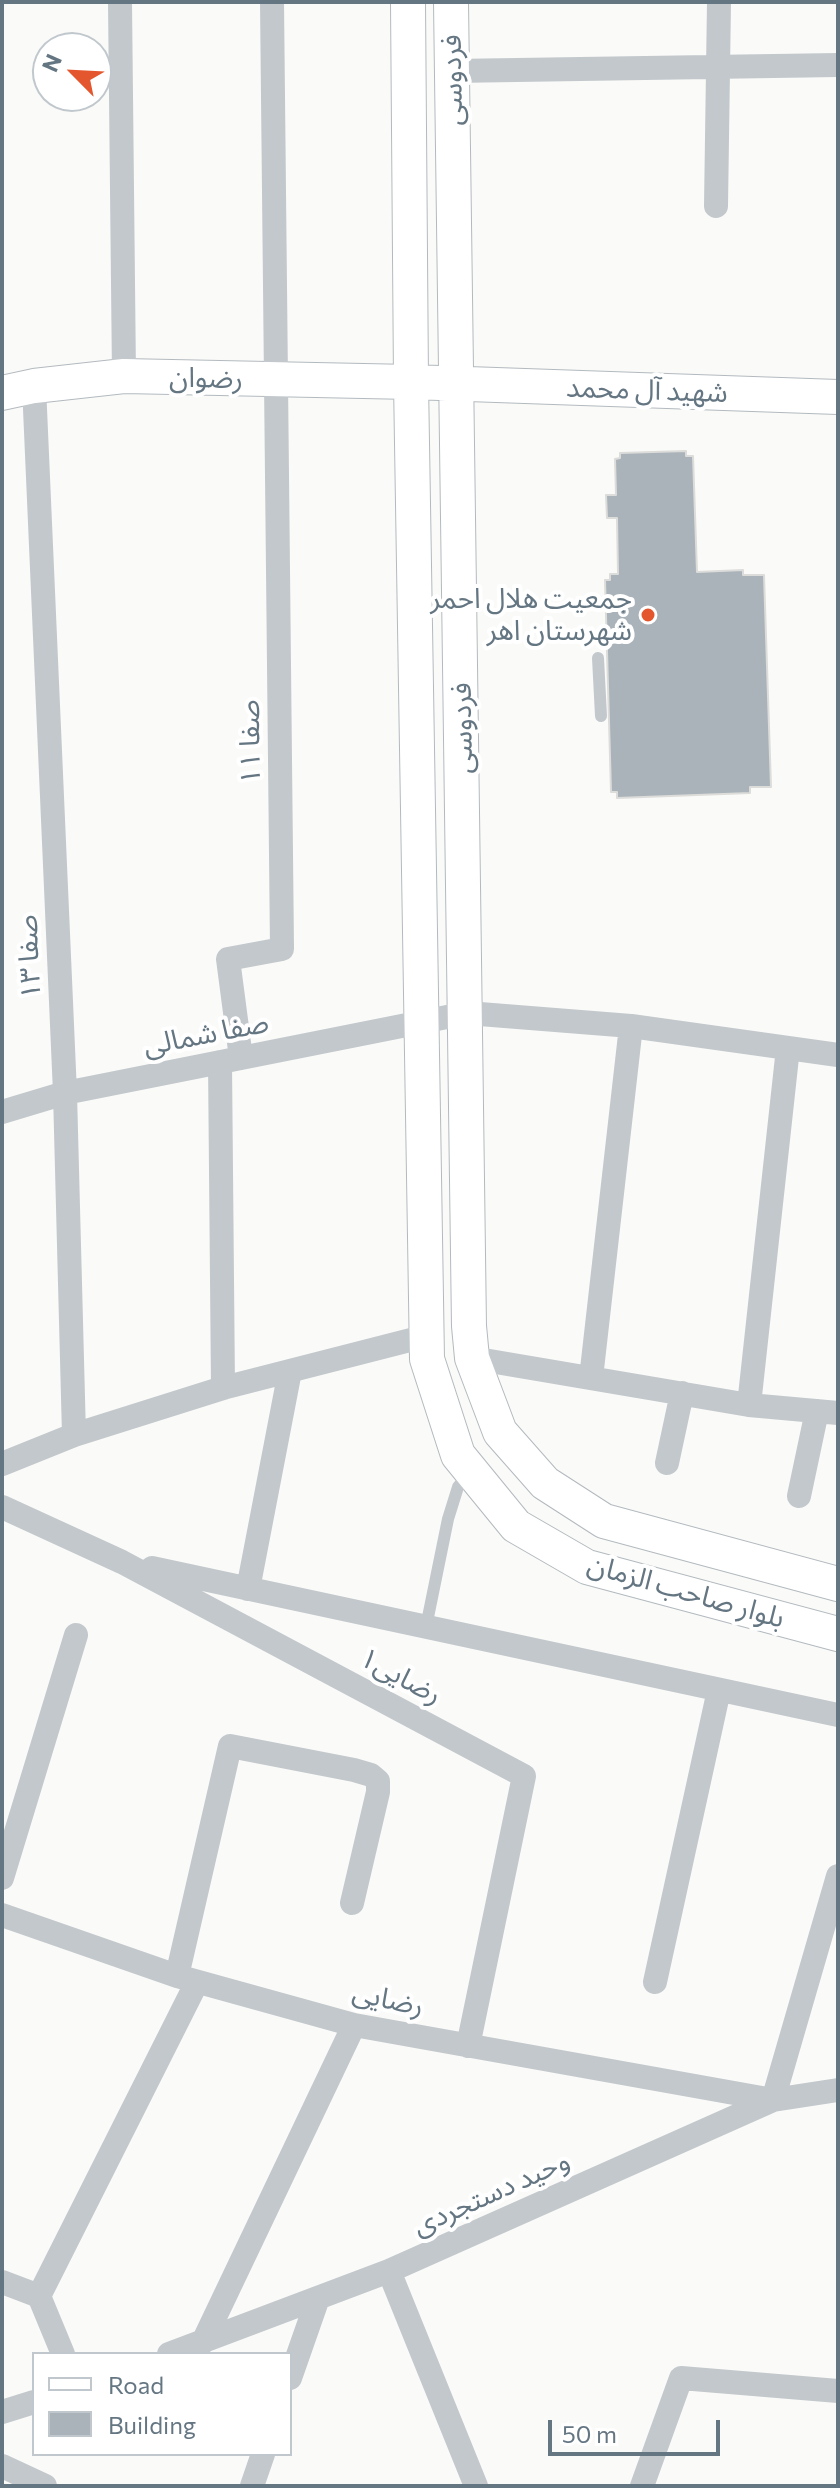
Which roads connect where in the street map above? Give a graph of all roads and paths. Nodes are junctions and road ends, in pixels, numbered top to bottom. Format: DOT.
graph roads {
  1 [pos="120,2"];
  2 [pos="272,2"];
  3 [pos="408,2"];
  4 [pos="451,2"];
  5 [pos="719,2"];
  6 [pos="838,65"];
  7 [pos="718,67"];
  8 [pos="452,71"];
  9 [pos="716,206"];
  10 [pos="124,376"];
  11 [pos="275,379"];
  12 [pos="411,382"];
  13 [pos="456,384"];
  14 [pos="18,390"];
  15 [pos="838,397"];
  16 [pos="598,658"];
  17 [pos="601,716"];
  18 [pos="467,1013"];
  19 [pos="423,1023"];
  20 [pos="631,1026"];
  21 [pos="788,1048"];
  22 [pos="838,1055"];
  23 [pos="230,1060"];
  24 [pos="65,1093"];
  25 [pos="2,1112"];
  26 [pos="426,1336"];
  27 [pos="472,1358"];
  28 [pos="290,1371"];
  29 [pos="591,1378"];
  30 [pos="223,1388"];
  31 [pos="682,1393"];
  32 [pos="749,1405"];
  33 [pos="828,1412"];
  34 [pos="74,1435"];
  35 [pos="667,1463"];
  36 [pos="2,1464"];
  37 [pos="471,1471"];
  38 [pos="799,1496"];
  39 [pos="2,1507"];
  40 [pos="122,1562"];
  41 [pos="838,1584"];
  42 [pos="248,1589"];
  43 [pos="426,1627"];
  44 [pos="838,1634"];
  45 [pos="76,1635"];
  46 [pos="719,1690"];
  47 [pos="838,1715"];
  48 [pos="838,1876"];
  49 [pos="2,1878"];
  50 [pos="352,1903"];
  51 [pos="2,1915"];
  52 [pos="187,1979"];
  53 [pos="655,1982"];
  54 [pos="354,2025"];
  55 [pos="468,2046"];
  56 [pos="838,2090"];
  57 [pos="773,2100"];
  58 [pos="389,2271"];
  59 [pos="2,2282"];
  60 [pos="39,2296"];
  61 [pos="318,2298"];
  62 [pos="203,2342"];
  63 [pos="62,2352"];
  64 [pos="175,2352"];
  65 [pos="292,2372"];
  66 [pos="838,2391"];
  67 [pos="32,2403"];
  68 [pos="2,2412"];
  69 [pos="262,2456"];
  70 [pos="6,2474"];
  71 [pos="45,2486"];
  72 [pos="252,2486"];
  73 [pos="476,2486"];
  74 [pos="642,2486"];
  1 -- 10 [label="street"];
  2 -- 11 [label="street"];
  3 -- 12 [label="main road, فردوسی"];
  4 -- 8 [label="main road, فردوسی"];
  5 -- 7 [label="street"];
  6 -- 7 [label="street"];
  7 -- 8 [label="street"];
  7 -- 9 [label="street"];
  8 -- 13 [label="main road, فردوسی"];
  10 -- 11 [label="main road, رضوان"];
  10 -- 14 [label="main road, رضوان"];
  11 -- 12 [label="main road, رضوان"];
  11 -- 23 [label="street, صفا ۱۱"];
  12 -- 13 [label="main road, رضوان"];
  12 -- 19 [label="main road, فردوسی"];
  13 -- 15 [label="main road, شهید آل محمد"];
  13 -- 18 [label="main road, فردوسی"];
  14 -- 24 [label="street, صفا ۱۳"];
  16 -- 17 [label="lane"];
  18 -- 19 [label="street, صفا شمالی"];
  18 -- 20 [label="street, صفا شمالی"];
  18 -- 27 [label="main road, فردوسی"];
  19 -- 23 [label="street, صفا شمالی"];
  19 -- 26 [label="main road, فردوسی"];
  20 -- 21 [label="street, صفا شمالی"];
  20 -- 29 [label="street"];
  21 -- 22 [label="street, صفا شمالی"];
  21 -- 32 [label="street"];
  23 -- 24 [label="street, صفا شمالی"];
  23 -- 30 [label="street"];
  24 -- 25 [label="street, صفا شمالی"];
  24 -- 34 [label="street, صفا ۱۳"];
  26 -- 28 [label="street"];
  26 -- 37 [label="main road, بلوار صاحب الزمان"];
  27 -- 29 [label="street"];
  27 -- 41 [label="main road, بلوار صاحب الزمان"];
  28 -- 30 [label="street"];
  28 -- 42 [label="street"];
  29 -- 31 [label="street"];
  30 -- 34 [label="street"];
  31 -- 32 [label="street"];
  31 -- 35 [label="street"];
  32 -- 33 [label="street"];
  33 -- 38 [label="street"];
  34 -- 36 [label="street"];
  37 -- 43 [label="lane"];
  37 -- 44 [label="main road, بلوار صاحب الزمان"];
  39 -- 40 [label="street, رضایی۱"];
  40 -- 42 [label="street"];
  40 -- 55 [label="street, رضایی۱"];
  42 -- 43 [label="street"];
  43 -- 46 [label="street"];
  45 -- 49 [label="street"];
  46 -- 47 [label="street"];
  46 -- 53 [label="street"];
  48 -- 57 [label="street"];
  50 -- 52 [label="street"];
  51 -- 52 [label="street, رضایی"];
  52 -- 54 [label="street, رضایی"];
  52 -- 60 [label="street"];
  54 -- 55 [label="street, رضایی"];
  54 -- 62 [label="street"];
  55 -- 57 [label="street, رضایی"];
  56 -- 57 [label="street, وحید دستجردی"];
  57 -- 58 [label="street, وحید دستجردی"];
  58 -- 61 [label="street, وحید دستجردی"];
  58 -- 73 [label="street"];
  59 -- 60 [label="street"];
  60 -- 63 [label="street"];
  61 -- 62 [label="street, وحید دستجردی"];
  61 -- 65 [label="street"];
  62 -- 64 [label="street, وحید دستجردی"];
  66 -- 74 [label="street"];
  67 -- 68 [label="street"];
  69 -- 72 [label="street"];
  70 -- 71 [label="street"];
}
